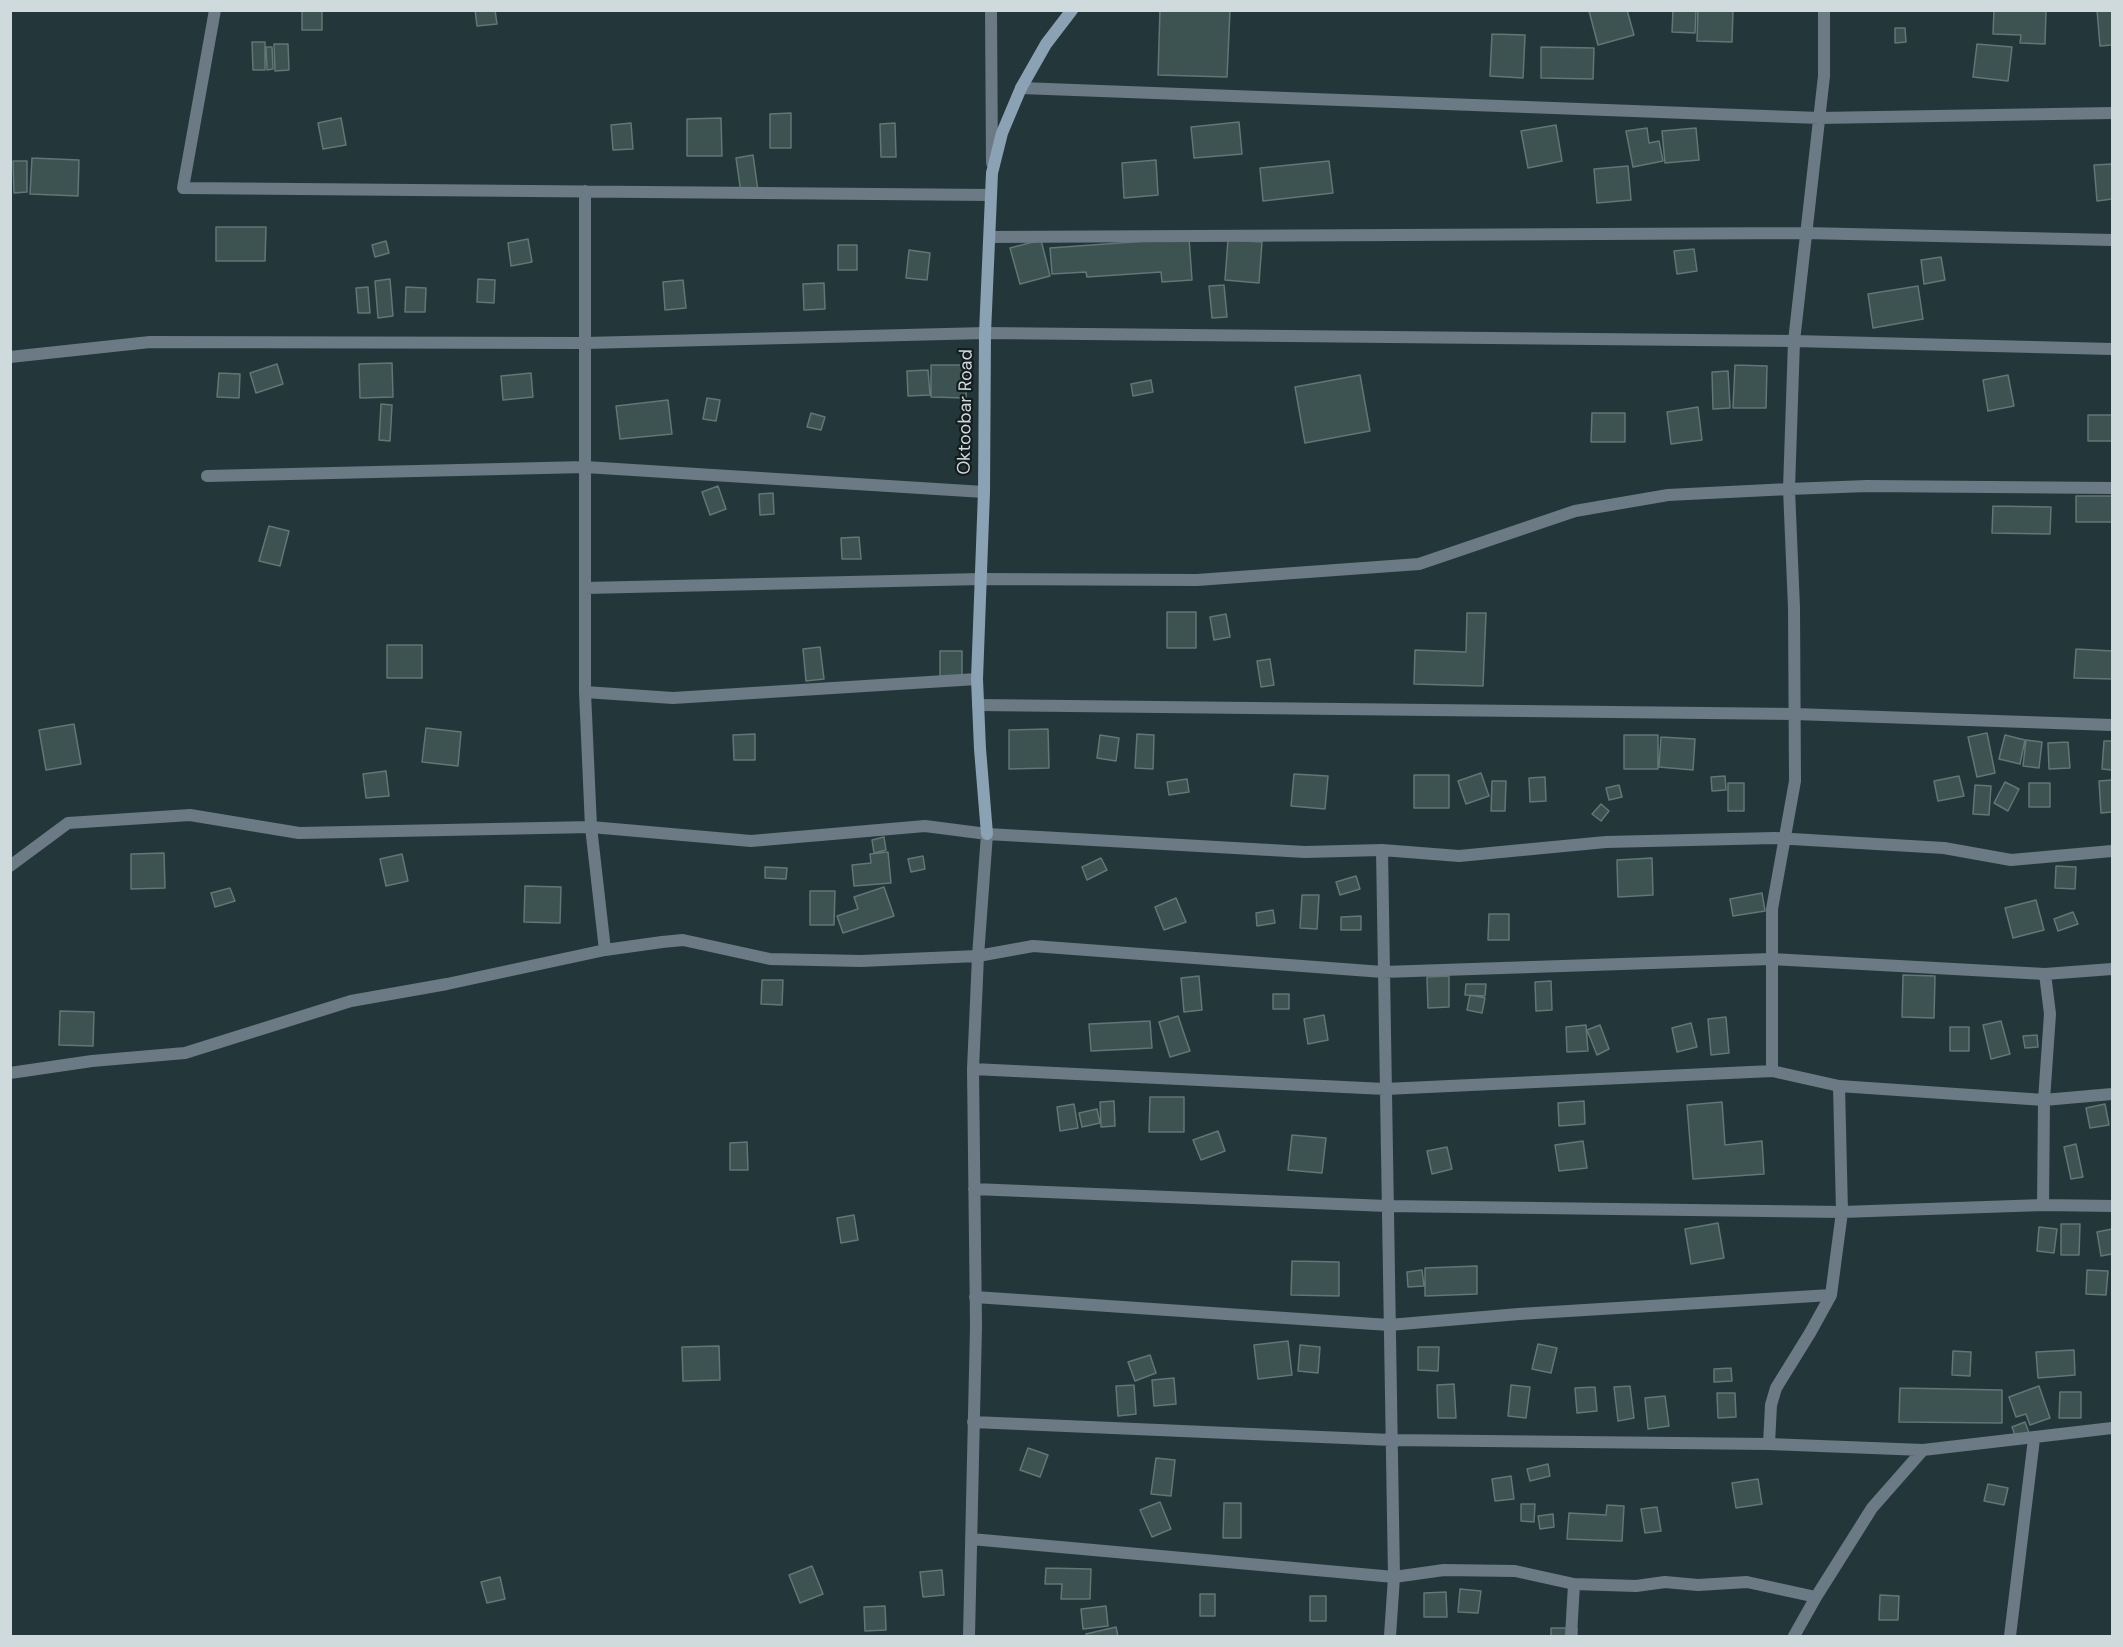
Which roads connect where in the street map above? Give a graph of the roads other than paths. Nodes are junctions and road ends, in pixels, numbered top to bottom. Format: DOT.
graph roads {
  1 [pos="215,10"];
  2 [pos="991,10"];
  3 [pos="1072,10"];
  4 [pos="1824,10"];
  5 [pos="1021,88"];
  6 [pos="2112,113"];
  7 [pos="1819,118"];
  8 [pos="992,173"];
  9 [pos="585,191"];
  10 [pos="992,195"];
  11 [pos="1805,233"];
  12 [pos="990,237"];
  13 [pos="2112,240"];
  14 [pos="985,333"];
  15 [pos="1794,341"];
  16 [pos="585,343"];
  17 [pos="2112,349"];
  18 [pos="10,357"];
  19 [pos="585,467"];
  20 [pos="207,476"];
  21 [pos="2112,488"];
  22 [pos="1788,489"];
  23 [pos="984,492"];
  24 [pos="981,579"];
  25 [pos="585,588"];
  26 [pos="977,679"];
  27 [pos="585,692"];
  28 [pos="978,705"];
  29 [pos="1795,714"];
  30 [pos="2112,725"];
  31 [pos="591,827"];
  32 [pos="987,834"];
  33 [pos="1785,838"];
  34 [pos="1382,850"];
  35 [pos="2112,851"];
  36 [pos="10,866"];
  37 [pos="605,950"];
  38 [pos="978,956"];
  39 [pos="1771,959"];
  40 [pos="2112,969"];
  41 [pos="1383,972"];
  42 [pos="2045,974"];
  43 [pos="973,1069"];
  44 [pos="1772,1071"];
  45 [pos="10,1072"];
  46 [pos="1839,1086"];
  47 [pos="1385,1089"];
  48 [pos="2112,1094"];
  49 [pos="2044,1100"];
  50 [pos="974,1189"];
  51 [pos="2043,1205"];
  52 [pos="1387,1206"];
  53 [pos="2112,1206"];
  54 [pos="1842,1212"];
  55 [pos="1831,1295"];
  56 [pos="975,1297"];
  57 [pos="1389,1325"];
  58 [pos="973,1422"];
  59 [pos="2112,1428"];
  60 [pos="2034,1439"];
  61 [pos="1391,1440"];
  62 [pos="1769,1444"];
  63 [pos="1923,1450"];
  64 [pos="971,1539"];
  65 [pos="1394,1577"];
  66 [pos="1574,1584"];
  67 [pos="1816,1596"];
  68 [pos="969,1636"];
  69 [pos="1390,1636"];
  70 [pos="1571,1636"];
  71 [pos="1794,1636"];
  72 [pos="2010,1636"];
  1 -- 9 [label="street"];
  2 -- 8 [label="street"];
  3 -- 5 [label="street, Oktoobar Road"];
  4 -- 7 [label="street"];
  5 -- 7 [label="street"];
  5 -- 8 [label="street, Oktoobar Road"];
  6 -- 7 [label="street"];
  7 -- 11 [label="street"];
  8 -- 10 [label="street, Oktoobar Road"];
  9 -- 10 [label="street"];
  9 -- 16 [label="street"];
  10 -- 12 [label="street, Oktoobar Road"];
  11 -- 12 [label="street"];
  11 -- 13 [label="street"];
  11 -- 15 [label="street"];
  12 -- 14 [label="street, Oktoobar Road"];
  14 -- 15 [label="street"];
  14 -- 16 [label="street"];
  14 -- 23 [label="street, Oktoobar Road"];
  15 -- 17 [label="street"];
  15 -- 22 [label="street"];
  16 -- 18 [label="street"];
  16 -- 19 [label="street"];
  19 -- 20 [label="street"];
  19 -- 23 [label="street"];
  19 -- 25 [label="street"];
  21 -- 22 [label="street"];
  22 -- 24 [label="street"];
  22 -- 29 [label="street"];
  23 -- 24 [label="street, Oktoobar Road"];
  24 -- 25 [label="street"];
  24 -- 26 [label="street, Oktoobar Road"];
  25 -- 27 [label="street"];
  26 -- 27 [label="street"];
  26 -- 28 [label="street, Oktoobar Road"];
  27 -- 31 [label="street"];
  28 -- 29 [label="street"];
  28 -- 32 [label="street, Oktoobar Road"];
  29 -- 30 [label="street"];
  29 -- 33 [label="street"];
  31 -- 32 [label="street"];
  31 -- 36 [label="street"];
  31 -- 37 [label="street"];
  32 -- 34 [label="street"];
  32 -- 38 [label="street"];
  33 -- 34 [label="street"];
  33 -- 35 [label="street"];
  33 -- 39 [label="street"];
  34 -- 41 [label="street"];
  37 -- 38 [label="street"];
  37 -- 45 [label="street"];
  38 -- 41 [label="street"];
  38 -- 43 [label="street"];
  39 -- 41 [label="street"];
  39 -- 42 [label="street"];
  39 -- 44 [label="street"];
  40 -- 42 [label="street"];
  41 -- 47 [label="street"];
  42 -- 49 [label="street"];
  43 -- 47 [label="street"];
  43 -- 50 [label="street"];
  44 -- 46 [label="street"];
  44 -- 47 [label="street"];
  46 -- 49 [label="street"];
  46 -- 54 [label="street"];
  47 -- 52 [label="street"];
  48 -- 49 [label="street"];
  49 -- 51 [label="street"];
  50 -- 52 [label="street"];
  50 -- 56 [label="street"];
  51 -- 53 [label="street"];
  51 -- 54 [label="street"];
  52 -- 54 [label="street"];
  52 -- 57 [label="street"];
  54 -- 55 [label="street"];
  55 -- 57 [label="street"];
  55 -- 62 [label="street"];
  56 -- 57 [label="street"];
  56 -- 58 [label="street"];
  57 -- 61 [label="street"];
  58 -- 61 [label="street"];
  58 -- 64 [label="street"];
  59 -- 60 [label="street"];
  60 -- 63 [label="street"];
  60 -- 72 [label="street"];
  61 -- 62 [label="street"];
  61 -- 65 [label="street"];
  62 -- 63 [label="street"];
  63 -- 67 [label="street"];
  64 -- 65 [label="street"];
  64 -- 68 [label="street"];
  65 -- 66 [label="street"];
  65 -- 69 [label="street"];
  66 -- 67 [label="street"];
  66 -- 70 [label="street"];
  67 -- 71 [label="street"];
}
